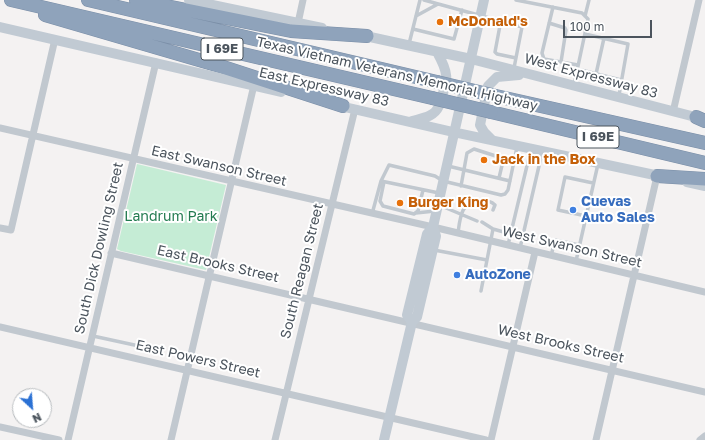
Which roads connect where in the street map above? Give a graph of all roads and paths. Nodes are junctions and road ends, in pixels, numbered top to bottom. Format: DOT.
graph roads {
  1 [pos="10,0"];
  2 [pos="88,0"];
  3 [pos="136,0"];
  4 [pos="189,0"];
  5 [pos="303,0"];
  6 [pos="420,0"];
  7 [pos="424,0"];
  8 [pos="484,0"];
  9 [pos="516,0"];
  10 [pos="543,0"];
  11 [pos="589,0"];
  12 [pos="699,0"];
  13 [pos="438,4"];
  14 [pos="542,5"];
  15 [pos="553,7"];
  16 [pos="462,10"];
  17 [pos="481,14"];
  18 [pos="416,16"];
  19 [pos="585,16"];
  20 [pos="501,20"];
  21 [pos="298,23"];
  22 [pos="549,23"];
  23 [pos="0,27"];
  24 [pos="413,28"];
  25 [pos="499,30"];
  26 [pos="504,31"];
  27 [pos="517,34"];
  28 [pos="585,34"];
  29 [pos="522,35"];
  30 [pos="367,36"];
  31 [pos="497,38"];
  32 [pos="604,38"];
  33 [pos="55,39"];
  34 [pos="503,39"];
  35 [pos="515,42"];
  36 [pos="520,43"];
  37 [pos="496,45"];
  38 [pos="409,46"];
  39 [pos="501,46"];
  40 [pos="437,52"];
  41 [pos="516,58"];
  42 [pos="470,59"];
  43 [pos="156,62"];
  44 [pos="561,62"];
  45 [pos="578,67"];
  46 [pos="513,70"];
  47 [pos="596,74"];
  48 [pos="528,75"];
  49 [pos="621,80"];
  50 [pos="254,85"];
  51 [pos="574,86"];
  52 [pos="619,98"];
  53 [pos="349,108"];
  54 [pos="673,112"];
  55 [pos="702,119"];
  56 [pos="410,121"];
  57 [pos="0,128"];
  58 [pos="453,132"];
  59 [pos="34,136"];
  60 [pos="493,141"];
  61 [pos="705,143"];
  62 [pos="517,146"];
  63 [pos="531,149"];
  64 [pos="542,152"];
  65 [pos="133,159"];
  66 [pos="598,163"];
  67 [pos="705,163"];
  68 [pos="446,166"];
  69 [pos="464,170"];
  70 [pos="657,176"];
  71 [pos="499,178"];
  72 [pos="705,179"];
  73 [pos="230,181"];
  74 [pos="383,181"];
  75 [pos="443,181"];
  76 [pos="510,181"];
  77 [pos="594,183"];
  78 [pos="461,186"];
  79 [pos="705,186"];
  80 [pos="423,190"];
  81 [pos="440,194"];
  82 [pos="331,205"];
  83 [pos="437,208"];
  84 [pos="493,210"];
  85 [pos="416,213"];
  86 [pos="372,214"];
  87 [pos="461,215"];
  88 [pos="586,216"];
  89 [pos="477,221"];
  90 [pos="491,221"];
  91 [pos="482,222"];
  92 [pos="433,227"];
  93 [pos="0,228"];
  94 [pos="491,228"];
  95 [pos="458,233"];
  96 [pos="511,234"];
  97 [pos="491,241"];
  98 [pos="508,245"];
  99 [pos="579,245"];
  100 [pos="520,248"];
  101 [pos="433,249"];
  102 [pos="535,252"];
  103 [pos="111,253"];
  104 [pos="551,256"];
  105 [pos="487,260"];
  106 [pos="576,261"];
  107 [pos="635,274"];
  108 [pos="209,276"];
  109 [pos="481,291"];
  110 [pos="705,292"];
  111 [pos="308,299"];
  112 [pos="412,322"];
  113 [pos="0,327"];
  114 [pos="92,335"];
  115 [pos="139,346"];
  116 [pos="514,346"];
  117 [pos="89,347"];
  118 [pos="187,369"];
  119 [pos="612,369"];
  120 [pos="705,392"];
  121 [pos="286,393"];
  122 [pos="389,417"];
  123 [pos="0,427"];
  124 [pos="705,436"];
  125 [pos="59,440"];
  126 [pos="68,440"];
  127 [pos="171,440"];
  128 [pos="275,440"];
  129 [pos="384,440"];
  130 [pos="486,440"];
  131 [pos="491,440"];
  132 [pos="596,440"];
  133 [pos="700,440"];
  1 -- 53 [label="highway"];
  1 -- 67 [label="highway, Texas Vietnam Veterans Memorial Highway / I 69E, bridge"];
  2 -- 61 [label="highway, Texas Vietnam Veterans Memorial Highway / I 69E, bridge"];
  3 -- 30 [label="highway"];
  4 -- 21 [label="main road"];
  5 -- 21 [label="street"];
  6 -- 18 [label="lane"];
  7 -- 13 [label="lane"];
  8 -- 17 [label="main road"];
  9 -- 14 [label="lane"];
  10 -- 14 [label="lane"];
  11 -- 19 [label="lane"];
  12 -- 54 [label="street"];
  13 -- 16 [label="lane"];
  13 -- 18 [label="lane"];
  14 -- 15 [label="lane"];
  15 -- 19 [label="lane"];
  15 -- 22 [label="lane"];
  16 -- 17 [label="lane"];
  16 -- 24 [label="lane"];
  17 -- 20 [label="lane"];
  17 -- 42 [label="main road"];
  18 -- 24 [label="lane"];
  19 -- 28 [label="lane"];
  20 -- 25 [label="lane"];
  20 -- 29 [label="lane"];
  21 -- 30 [label="main road"];
  22 -- 44 [label="lane"];
  22 -- 44 [label="lane"];
  23 -- 33 [label="main road, East Expressway 83"];
  24 -- 38 [label="lane"];
  25 -- 26 [label="lane"];
  25 -- 31 [label="lane"];
  27 -- 29 [label="lane"];
  28 -- 32 [label="lane"];
  28 -- 45 [label="lane"];
  29 -- 36 [label="lane"];
  30 -- 38 [label="main road"];
  31 -- 34 [label="lane"];
  31 -- 37 [label="lane"];
  32 -- 47 [label="lane"];
  32 -- 49 [label="lane"];
  33 -- 43 [label="main road, East Expressway 83"];
  33 -- 59 [label="street"];
  35 -- 36 [label="lane"];
  36 -- 41 [label="lane"];
  37 -- 39 [label="lane"];
  37 -- 41 [label="lane"];
  38 -- 40 [label="main road"];
  40 -- 42 [label="main road"];
  40 -- 56 [label="main road"];
  41 -- 46 [label="lane"];
  42 -- 46 [label="main road, West Expressway 83"];
  42 -- 58 [label="main road"];
  43 -- 50 [label="main road, East Expressway 83"];
  43 -- 65 [label="street, South Dick Dowling Street"];
  44 -- 45 [label="lane"];
  45 -- 47 [label="lane"];
  45 -- 51 [label="lane"];
  46 -- 48 [label="main road, West Expressway 83"];
  47 -- 49 [label="lane"];
  48 -- 51 [label="main road, West Expressway 83"];
  48 -- 60 [label="main road"];
  49 -- 52 [label="lane"];
  50 -- 53 [label="main road, East Expressway 83"];
  50 -- 73 [label="street"];
  51 -- 52 [label="main road, West Expressway 83"];
  52 -- 54 [label="main road, West Expressway 83"];
  53 -- 56 [label="main road, East Expressway 83"];
  53 -- 82 [label="street, South Reagan Street"];
  54 -- 55 [label="main road, West Expressway 83"];
  56 -- 58 [label="main road, East Expressway 83"];
  57 -- 59 [label="street, East Swanson Street"];
  58 -- 60 [label="main road"];
  58 -- 68 [label="main road"];
  59 -- 65 [label="street, East Swanson Street"];
  59 -- 93 [label="street"];
  60 -- 62 [label="main road"];
  62 -- 63 [label="main road"];
  62 -- 76 [label="lane"];
  63 -- 64 [label="main road"];
  63 -- 96 [label="lane"];
  64 -- 66 [label="main road"];
  64 -- 100 [label="lane"];
  65 -- 73 [label="street, East Swanson Street"];
  65 -- 103 [label="street, South Dick Dowling Street"];
  66 -- 70 [label="main road"];
  66 -- 77 [label="lane"];
  68 -- 69 [label="lane"];
  68 -- 75 [label="main road"];
  69 -- 71 [label="lane"];
  69 -- 71 [label="lane"];
  69 -- 78 [label="lane"];
  70 -- 72 [label="highway"];
  70 -- 79 [label="main road"];
  70 -- 107 [label="street"];
  71 -- 76 [label="lane"];
  73 -- 82 [label="street, East Swanson Street"];
  73 -- 108 [label="street"];
  74 -- 75 [label="lane"];
  74 -- 80 [label="lane"];
  74 -- 85 [label="lane"];
  74 -- 86 [label="lane"];
  75 -- 78 [label="lane"];
  75 -- 81 [label="main road"];
  76 -- 78 [label="lane"];
  77 -- 88 [label="lane"];
  77 -- 88 [label="lane"];
  80 -- 81 [label="lane"];
  80 -- 85 [label="lane"];
  81 -- 83 [label="main road"];
  82 -- 86 [label="street, East Swanson Street"];
  82 -- 111 [label="street, South Reagan Street"];
  83 -- 85 [label="lane"];
  83 -- 87 [label="lane"];
  83 -- 92 [label="main road"];
  84 -- 87 [label="lane"];
  86 -- 92 [label="street, East Swanson Street"];
  87 -- 89 [label="lane"];
  87 -- 95 [label="lane"];
  88 -- 99 [label="lane"];
  90 -- 94 [label="lane"];
  91 -- 94 [label="lane"];
  92 -- 95 [label="street, West Swanson Street"];
  92 -- 101 [label="main road"];
  92 -- 112 [label="main road"];
  94 -- 96 [label="lane"];
  94 -- 97 [label="lane"];
  95 -- 97 [label="street, West Swanson Street"];
  96 -- 98 [label="lane"];
  97 -- 98 [label="street, West Swanson Street"];
  97 -- 105 [label="lane"];
  98 -- 100 [label="street, West Swanson Street"];
  99 -- 104 [label="lane"];
  99 -- 106 [label="lane"];
  100 -- 102 [label="street, West Swanson Street"];
  101 -- 105 [label="lane"];
  101 -- 112 [label="main road"];
  102 -- 104 [label="street, West Swanson Street"];
  102 -- 116 [label="street"];
  103 -- 108 [label="street, East Brooks Street"];
  103 -- 114 [label="street, South Dick Dowling Street"];
  104 -- 106 [label="street, West Swanson Street"];
  105 -- 109 [label="lane"];
  106 -- 107 [label="street, West Swanson Street"];
  107 -- 110 [label="street, West Swanson Street"];
  107 -- 119 [label="street"];
  108 -- 111 [label="street, East Brooks Street"];
  108 -- 118 [label="street"];
  111 -- 112 [label="street, East Brooks Street"];
  111 -- 121 [label="street, South Reagan Street"];
  112 -- 116 [label="street, West Brooks Street"];
  112 -- 122 [label="main road"];
  113 -- 117 [label="street, East Powers Street"];
  114 -- 115 [label="lane"];
  114 -- 117 [label="street, South Dick Dowling Street"];
  116 -- 119 [label="street, West Brooks Street"];
  116 -- 131 [label="street"];
  117 -- 118 [label="street, East Powers Street"];
  117 -- 126 [label="street, South Dick Dowling Street"];
  118 -- 121 [label="street, East Powers Street"];
  118 -- 127 [label="street"];
  119 -- 120 [label="street, West Brooks Street"];
  119 -- 132 [label="street"];
  121 -- 122 [label="street, East Powers Street"];
  121 -- 128 [label="street, South Reagan Street"];
  122 -- 129 [label="main road"];
  122 -- 130 [label="street, East Powers Street"];
  123 -- 125 [label="street"];
  124 -- 133 [label="street"];
}
